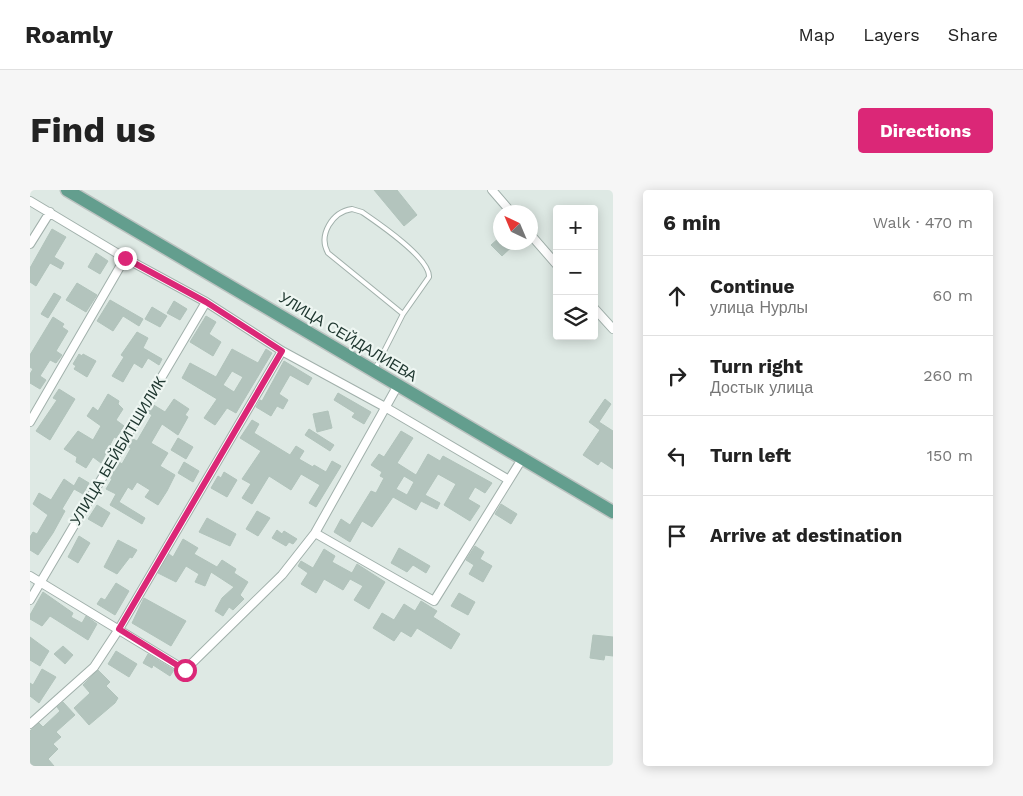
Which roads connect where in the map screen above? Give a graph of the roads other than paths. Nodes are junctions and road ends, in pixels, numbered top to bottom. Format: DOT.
graph roads {
  1 [pos="67,190"];
  2 [pos="492,190"];
  3 [pos="30,201"];
  4 [pos="506,205"];
  5 [pos="50,212"];
  6 [pos="538,243"];
  7 [pos="30,244"];
  8 [pos="125,258"];
  9 [pos="553,260"];
  10 [pos="206,302"];
  11 [pos="598,312"];
  12 [pos="403,314"];
  13 [pos="612,326"];
  14 [pos="282,351"];
  15 [pos="374,371"];
  16 [pos="398,385"];
  17 [pos="385,407"];
  18 [pos="30,422"];
  19 [pos="522,458"];
  20 [pos="508,480"];
  21 [pos="613,512"];
  22 [pos="314,533"];
  23 [pos="30,576"];
  24 [pos="40,582"];
  25 [pos="30,600"];
  26 [pos="119,629"];
  27 [pos="30,724"];
  1 -- 15 [label="main road, УЛИЦА СЕЙДАЛИЕВА"];
  2 -- 4 [label="street"];
  3 -- 5 [label="street"];
  5 -- 7 [label="street"];
  5 -- 8 [label="street"];
  6 -- 9 [label="street"];
  8 -- 10 [label="street"];
  8 -- 18 [label="street"];
  10 -- 14 [label="street"];
  10 -- 24 [label="street, УЛИЦА БЕЙБИТШИЛИК"];
  11 -- 13 [label="street"];
  12 -- 12 [label="lane"];
  12 -- 15 [label="lane"];
  14 -- 17 [label="street"];
  14 -- 26 [label="street"];
  15 -- 16 [label="main road, УЛИЦА СЕЙДАЛИЕВА"];
  16 -- 17 [label="street"];
  16 -- 19 [label="main road, УЛИЦА СЕЙДАЛИЕВА"];
  17 -- 20 [label="street"];
  17 -- 22 [label="street"];
  19 -- 20 [label="street"];
  19 -- 21 [label="main road, УЛИЦА СЕЙДАЛИЕВА"];
  20 -- 22 [label="street"];
  22 -- 26 [label="street"];
  23 -- 24 [label="street"];
  24 -- 25 [label="street, УЛИЦА БЕЙБИТШИЛИК"];
  24 -- 26 [label="street"];
  26 -- 27 [label="street"];
}
